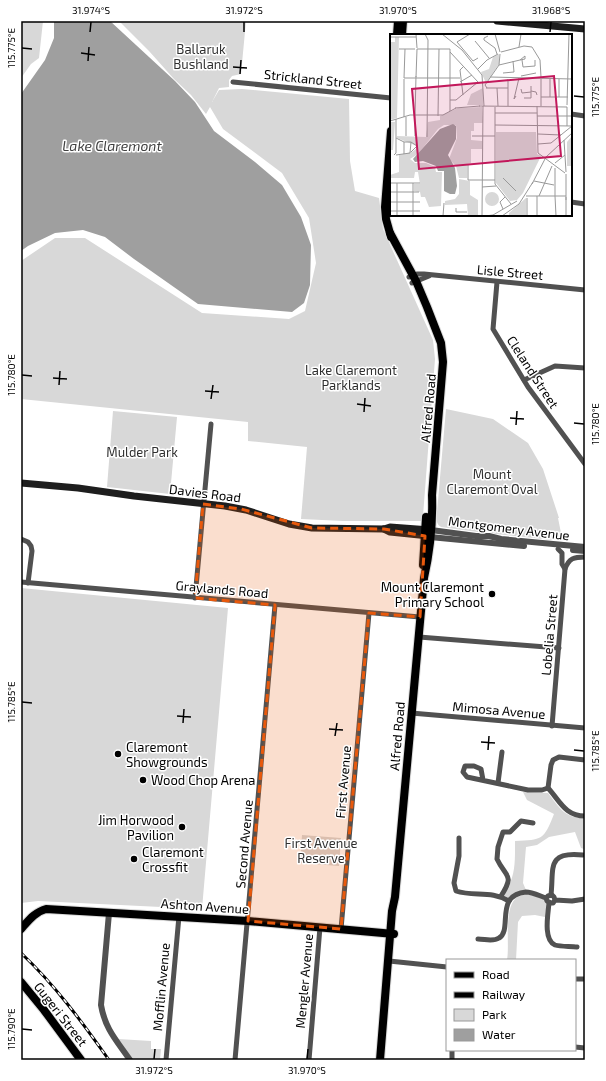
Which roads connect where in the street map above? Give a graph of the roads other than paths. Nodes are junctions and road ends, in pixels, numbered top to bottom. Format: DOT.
graph roads {
  1 [pos="398,21"];
  2 [pos="403,21"];
  3 [pos="498,21"];
  4 [pos="585,29"];
  5 [pos="397,34"];
  6 [pos="402,34"];
  7 [pos="233,82"];
  8 [pos="390,98"];
  9 [pos="572,114"];
  10 [pos="585,116"];
  11 [pos="390,149"];
  12 [pos="388,185"];
  13 [pos="572,202"];
  14 [pos="585,204"];
  15 [pos="413,279"];
  16 [pos="497,282"];
  17 [pos="585,290"];
  18 [pos="585,368"];
  19 [pos="524,380"];
  20 [pos="211,424"];
  21 [pos="585,464"];
  22 [pos="21,483"];
  23 [pos="204,504"];
  24 [pos="428,533"];
  25 [pos="21,539"];
  26 [pos="554,547"];
  27 [pos="585,547"];
  28 [pos="585,551"];
  29 [pos="585,557"];
  30 [pos="565,569"];
  31 [pos="21,582"];
  32 [pos="28,583"];
  33 [pos="195,598"];
  34 [pos="275,605"];
  35 [pos="369,613"];
  36 [pos="420,617"];
  37 [pos="419,637"];
  38 [pos="559,648"];
  39 [pos="411,713"];
  40 [pos="552,726"];
  41 [pos="585,728"];
  42 [pos="502,752"];
  43 [pos="585,760"];
  44 [pos="483,780"];
  45 [pos="498,783"];
  46 [pos="548,788"];
  47 [pos="585,816"];
  48 [pos="533,823"];
  49 [pos="459,838"];
  50 [pos="583,855"];
  51 [pos="500,896"];
  52 [pos="549,899"];
  53 [pos="585,899"];
  54 [pos="508,901"];
  55 [pos="109,913"];
  56 [pos="179,916"];
  57 [pos="248,921"];
  58 [pos="320,927"];
  59 [pos="21,928"];
  60 [pos="341,929"];
  61 [pos="393,934"];
  62 [pos="478,939"];
  63 [pos="577,947"];
  64 [pos="391,961"];
  65 [pos="446,967"];
  66 [pos="21,982"];
  67 [pos="21,990"];
  68 [pos="77,1060"];
  69 [pos="81,1060"];
  70 [pos="130,1060"];
  71 [pos="166,1060"];
  72 [pos="235,1060"];
  73 [pos="309,1060"];
  74 [pos="380,1060"];
  75 [pos="384,1060"];
  1 -- 5 [label="main road"];
  2 -- 6 [label="main road"];
  3 -- 4 [label="main road"];
  7 -- 8 [label="street, Strickland Street"];
  9 -- 10 [label="street"];
  11 -- 12 [label="main road, Alfred Road"];
  12 -- 15 [label="main road, Alfred Road"];
  13 -- 14 [label="street"];
  15 -- 16 [label="street, Lisle Street"];
  15 -- 24 [label="main road, Alfred Road"];
  16 -- 17 [label="street, Lisle Street"];
  16 -- 19 [label="street, Cleland Street"];
  18 -- 19 [label="street"];
  19 -- 21 [label="street, Cleland Street"];
  20 -- 23 [label="street"];
  22 -- 23 [label="main road, Davies Road"];
  23 -- 24 [label="main road, Davies Road"];
  23 -- 33 [label="street"];
  24 -- 26 [label="street, Montgomery Avenue"];
  24 -- 36 [label="main road, Alfred Road"];
  25 -- 32 [label="street"];
  26 -- 27 [label="street, Montgomery Avenue"];
  26 -- 28 [label="street, Montgomery Avenue"];
  26 -- 30 [label="street, Lobelia Street"];
  29 -- 30 [label="street"];
  30 -- 38 [label="street, Lobelia Street"];
  31 -- 32 [label="street, Graylands Road"];
  32 -- 33 [label="street, Graylands Road"];
  33 -- 34 [label="street, Graylands Road"];
  34 -- 35 [label="street, Graylands Road"];
  34 -- 57 [label="street, Second Avenue"];
  35 -- 36 [label="street, Graylands Road"];
  35 -- 60 [label="street, First Avenue"];
  36 -- 37 [label="main road, Alfred Road"];
  37 -- 38 [label="street"];
  37 -- 39 [label="main road, Alfred Road"];
  38 -- 40 [label="street, Lobelia Street"];
  39 -- 40 [label="street, Mimosa Avenue"];
  39 -- 61 [label="main road, Alfred Road"];
  40 -- 41 [label="street, Mimosa Avenue"];
  42 -- 45 [label="street"];
  43 -- 46 [label="street"];
  44 -- 45 [label="street"];
  45 -- 46 [label="street"];
  46 -- 47 [label="street"];
  48 -- 51 [label="street"];
  49 -- 51 [label="street"];
  50 -- 52 [label="street"];
  51 -- 54 [label="street"];
  52 -- 53 [label="street"];
  52 -- 54 [label="street"];
  52 -- 63 [label="street"];
  54 -- 62 [label="street"];
  55 -- 56 [label="main road, Ashton Avenue"];
  55 -- 59 [label="main road, Ashton Avenue"];
  55 -- 70 [label="street"];
  56 -- 57 [label="main road, Ashton Avenue"];
  56 -- 71 [label="street, Mofflin Avenue"];
  57 -- 58 [label="main road, Ashton Avenue"];
  57 -- 72 [label="street, Second Avenue"];
  58 -- 60 [label="main road, Ashton Avenue"];
  58 -- 73 [label="street, Mengler Avenue"];
  60 -- 61 [label="main road, Ashton Avenue"];
  61 -- 64 [label="main road, Alfred Road"];
  64 -- 65 [label="street"];
  64 -- 74 [label="main road, Alfred Road"];
  64 -- 75 [label="main road, Alfred Road"];
  66 -- 69 [label="main road, Gugeri Street"];
  67 -- 68 [label="main road, Gugeri Street"];
}
